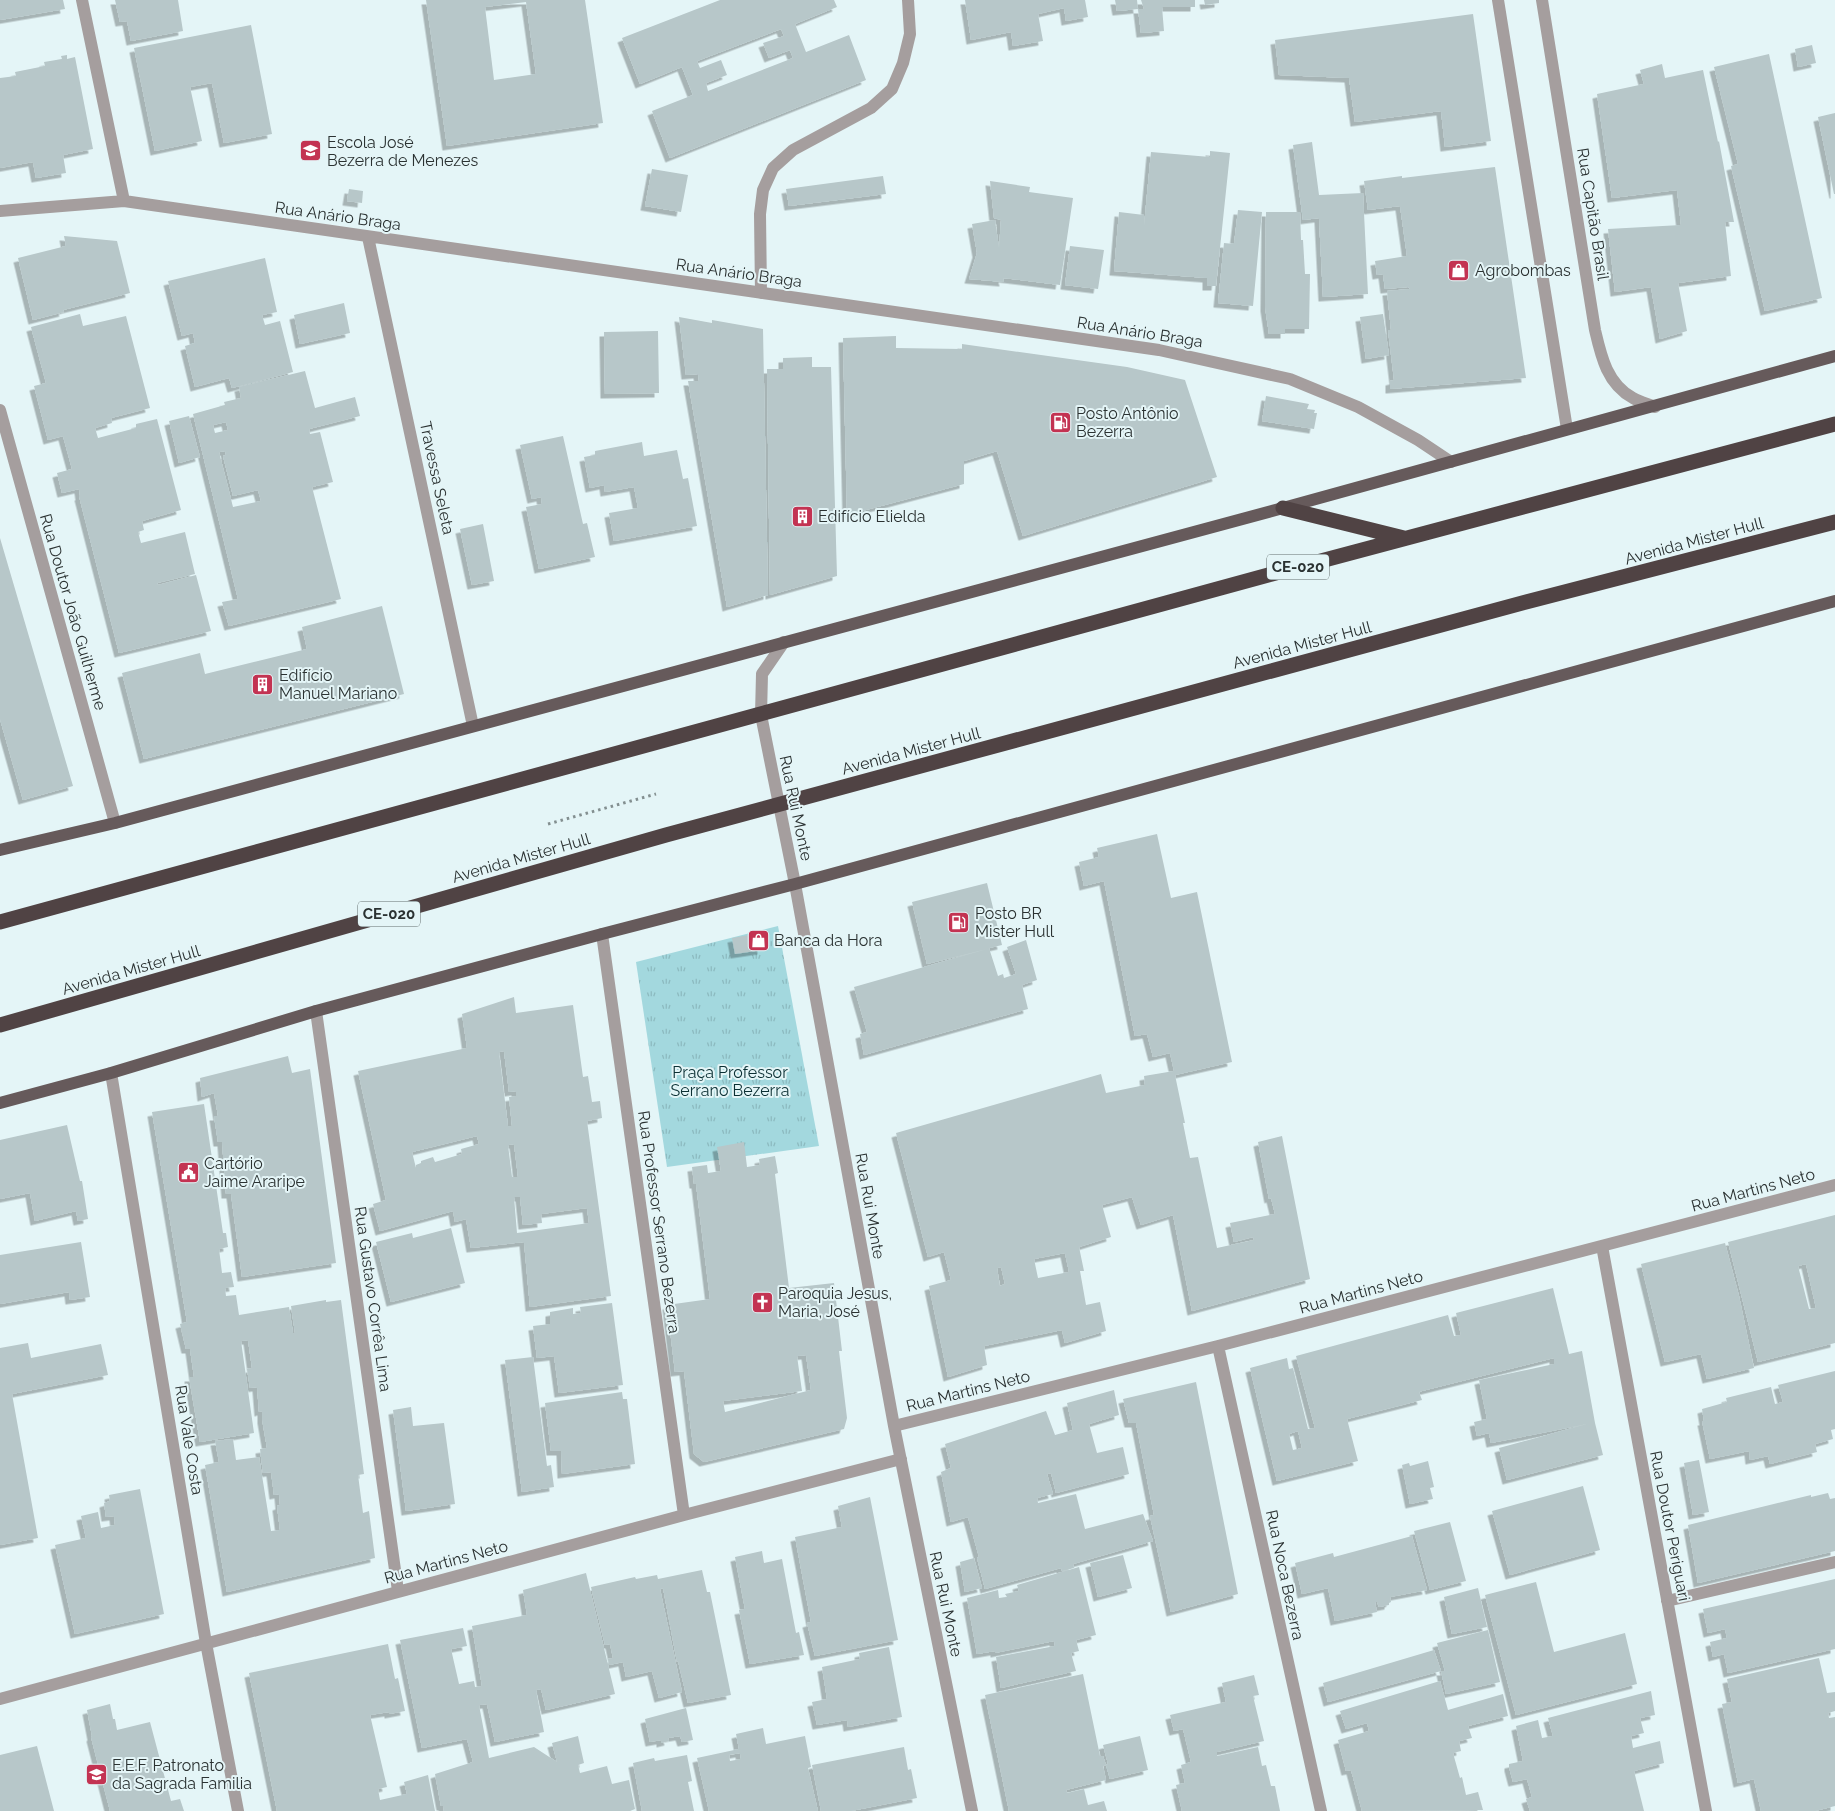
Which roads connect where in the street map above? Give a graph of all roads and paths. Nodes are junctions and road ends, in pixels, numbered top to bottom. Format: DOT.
graph roads {
  1 [pos="82,0"];
  2 [pos="908,0"];
  3 [pos="1498,0"];
  4 [pos="1542,0"];
  5 [pos="124,201"];
  6 [pos="0,211"];
  7 [pos="368,237"];
  8 [pos="761,293"];
  9 [pos="1835,356"];
  10 [pos="1655,407"];
  11 [pos="0,410"];
  12 [pos="1835,424"];
  13 [pos="1567,429"];
  14 [pos="1452,462"];
  15 [pos="1284,508"];
  16 [pos="1835,522"];
  17 [pos="1406,538"];
  18 [pos="1835,601"];
  19 [pos="784,642"];
  20 [pos="761,715"];
  21 [pos="473,726"];
  22 [pos="656,794"];
  23 [pos="778,805"];
  24 [pos="115,823"];
  25 [pos="548,824"];
  26 [pos="0,850"];
  27 [pos="795,884"];
  28 [pos="0,922"];
  29 [pos="602,934"];
  30 [pos="316,1010"];
  31 [pos="0,1025"];
  32 [pos="111,1073"];
  33 [pos="0,1103"];
  34 [pos="1835,1185"];
  35 [pos="1602,1246"];
  36 [pos="1218,1346"];
  37 [pos="894,1426"];
  38 [pos="900,1459"];
  39 [pos="684,1515"];
  40 [pos="1835,1562"];
  41 [pos="398,1591"];
  42 [pos="1667,1601"];
  43 [pos="206,1643"];
  44 [pos="0,1699"];
  45 [pos="238,1811"];
  46 [pos="972,1811"];
  47 [pos="1321,1811"];
  48 [pos="1706,1811"];
  1 -- 5 [label="street"];
  2 -- 8 [label="street"];
  3 -- 13 [label="street"];
  4 -- 10 [label="street, Rua Capitão Brasil"];
  5 -- 6 [label="street, Rua Anário Braga"];
  5 -- 7 [label="street, Rua Anário Braga"];
  7 -- 8 [label="street, Rua Anário Braga"];
  7 -- 21 [label="street, Travessa Seleta"];
  8 -- 14 [label="street, Rua Anário Braga"];
  9 -- 10 [label="main road"];
  10 -- 13 [label="main road"];
  11 -- 24 [label="street, Rua Doutor João Guilherme"];
  12 -- 17 [label="highway, CE-020"];
  13 -- 14 [label="main road"];
  14 -- 15 [label="main road"];
  15 -- 17 [label="highway"];
  15 -- 19 [label="main road"];
  16 -- 23 [label="highway, Avenida Mister Hull / CE-020"];
  17 -- 20 [label="highway, CE-020"];
  18 -- 27 [label="main road"];
  19 -- 20 [label="street, Rua Rui Monte"];
  19 -- 21 [label="main road"];
  20 -- 23 [label="street, Rua Rui Monte"];
  20 -- 28 [label="highway, CE-020"];
  21 -- 24 [label="main road"];
  22 -- 25 [label="path"];
  23 -- 27 [label="street, Rua Rui Monte"];
  23 -- 31 [label="highway, Avenida Mister Hull / CE-020"];
  24 -- 26 [label="main road"];
  27 -- 29 [label="main road"];
  27 -- 37 [label="street, Rua Rui Monte"];
  29 -- 30 [label="main road"];
  29 -- 39 [label="street, Rua Professor Serrano Bezerra"];
  30 -- 32 [label="main road"];
  30 -- 41 [label="street, Rua Gustavo Corrêa Lima"];
  32 -- 33 [label="main road"];
  32 -- 43 [label="street, Rua Vale Costa"];
  34 -- 35 [label="street, Rua Martins Neto"];
  35 -- 36 [label="street, Rua Martins Neto"];
  35 -- 42 [label="street, Rua Doutor Periguari"];
  36 -- 37 [label="street, Rua Martins Neto"];
  36 -- 47 [label="street, Rua Noca Bezerra"];
  37 -- 38 [label="street, Rua Rui Monte"];
  38 -- 39 [label="street, Rua Martins Neto"];
  38 -- 46 [label="street, Rua Rui Monte"];
  39 -- 41 [label="street, Rua Martins Neto"];
  40 -- 42 [label="street"];
  41 -- 43 [label="street, Rua Martins Neto"];
  42 -- 48 [label="street, Rua Doutor Periguari"];
  43 -- 44 [label="street, Rua Martins Neto"];
  43 -- 45 [label="street, Rua Vale Costa"];
}
